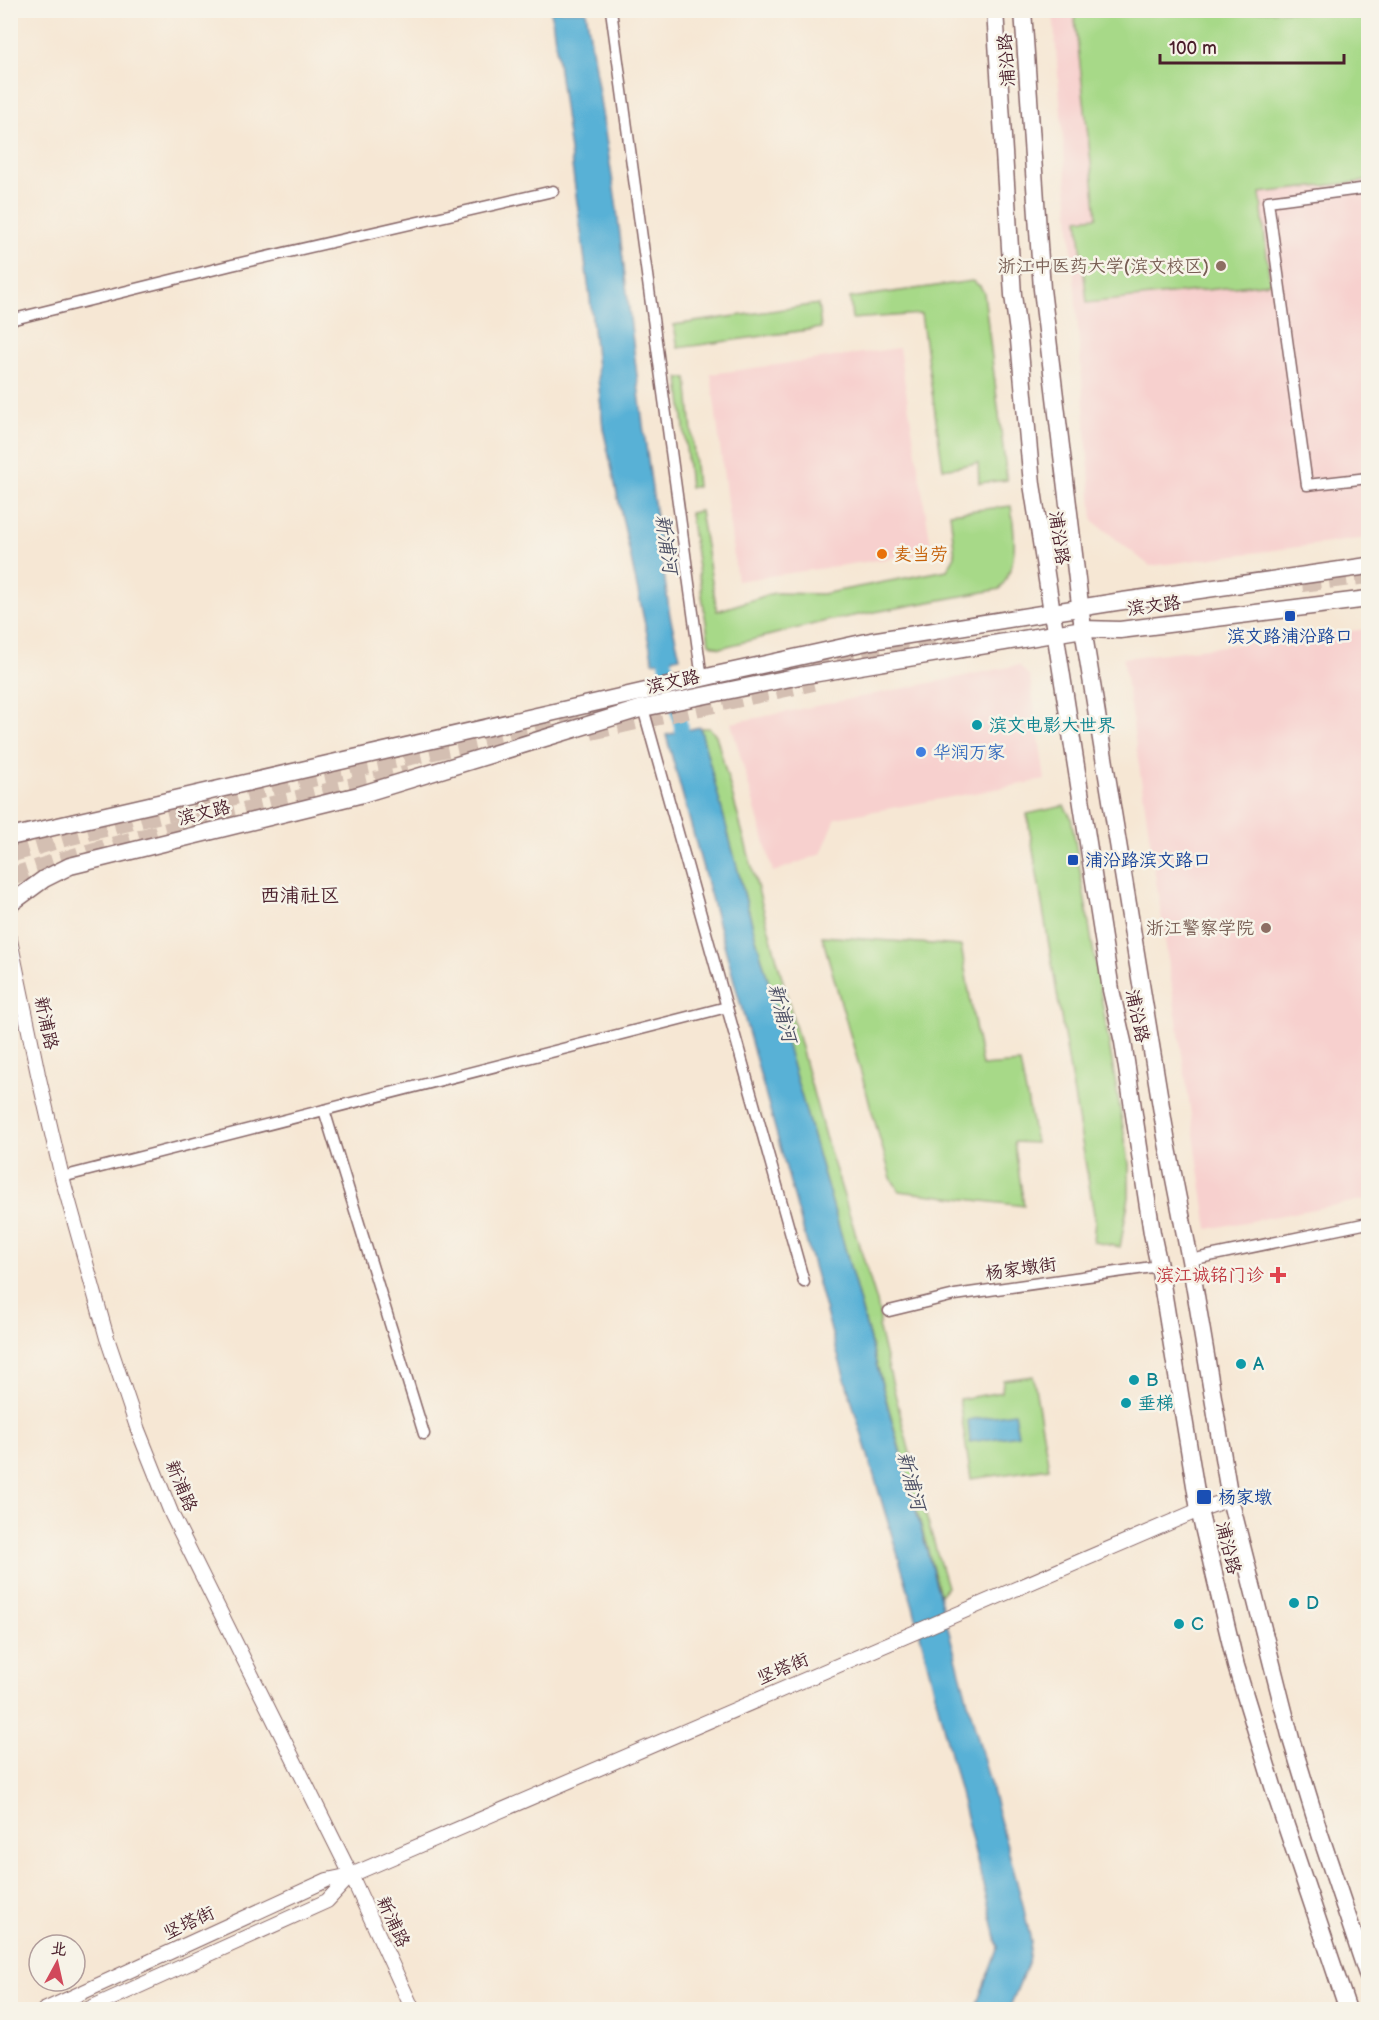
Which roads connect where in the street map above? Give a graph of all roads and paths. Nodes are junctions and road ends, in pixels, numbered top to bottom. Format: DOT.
graph roads {
  1 [pos="611,10"];
  2 [pos="994,10"];
  3 [pos="1023,10"];
  4 [pos="1368,188"];
  5 [pos="553,191"];
  6 [pos="10,320"];
  7 [pos="1368,478"];
  8 [pos="1368,566"];
  9 [pos="1368,599"];
  10 [pos="1082,607"];
  11 [pos="1051,612"];
  12 [pos="1083,629"];
  13 [pos="1055,634"];
  14 [pos="702,679"];
  15 [pos="642,700"];
  16 [pos="10,837"];
  17 [pos="10,904"];
  18 [pos="10,940"];
  19 [pos="727,1007"];
  20 [pos="324,1110"];
  21 [pos="62,1177"];
  22 [pos="1368,1223"];
  23 [pos="1190,1260"];
  24 [pos="1159,1266"];
  25 [pos="804,1282"];
  26 [pos="889,1311"];
  27 [pos="424,1434"];
  28 [pos="1230,1499"];
  29 [pos="1199,1510"];
  30 [pos="351,1875"];
  31 [pos="1368,1977"];
  32 [pos="44,2010"];
  33 [pos="86,2010"];
  34 [pos="413,2010"];
  35 [pos="1348,2010"];
  1 -- 14 [label="street"];
  2 -- 11 [label="main road, 浦沿路"];
  3 -- 10 [label="main road, 浦沿路"];
  4 -- 7 [label="street"];
  5 -- 6 [label="street"];
  8 -- 10 [label="main road, 滨文路"];
  9 -- 12 [label="main road, 滨文路"];
  10 -- 11 [label="main road, 滨文路"];
  10 -- 12 [label="main road, 浦沿路"];
  11 -- 13 [label="main road, 浦沿路"];
  11 -- 14 [label="main road, 滨文路"];
  12 -- 13 [label="main road, 滨文路"];
  12 -- 23 [label="main road, 浦沿路"];
  13 -- 15 [label="main road, 滨文路"];
  13 -- 24 [label="main road, 浦沿路"];
  14 -- 15 [label="main road, 滨文路"];
  15 -- 16 [label="main road, 滨文路"];
  15 -- 17 [label="main road, 滨文路"];
  15 -- 19 [label="street"];
  18 -- 21 [label="street, 新浦路"];
  19 -- 20 [label="street"];
  19 -- 25 [label="street"];
  20 -- 21 [label="street"];
  20 -- 27 [label="street"];
  21 -- 30 [label="street, 新浦路"];
  22 -- 23 [label="street"];
  23 -- 28 [label="main road, 浦沿路"];
  24 -- 26 [label="street, 杨家墩街"];
  24 -- 29 [label="main road, 浦沿路"];
  28 -- 29 [label="street, 坚塔街"];
  28 -- 31 [label="main road, 浦沿路"];
  29 -- 30 [label="street, 坚塔街"];
  29 -- 35 [label="main road, 浦沿路"];
  30 -- 32 [label="street, 坚塔街"];
  30 -- 33 [label="street, 坚塔街"];
  30 -- 34 [label="street, 新浦路"];
}
